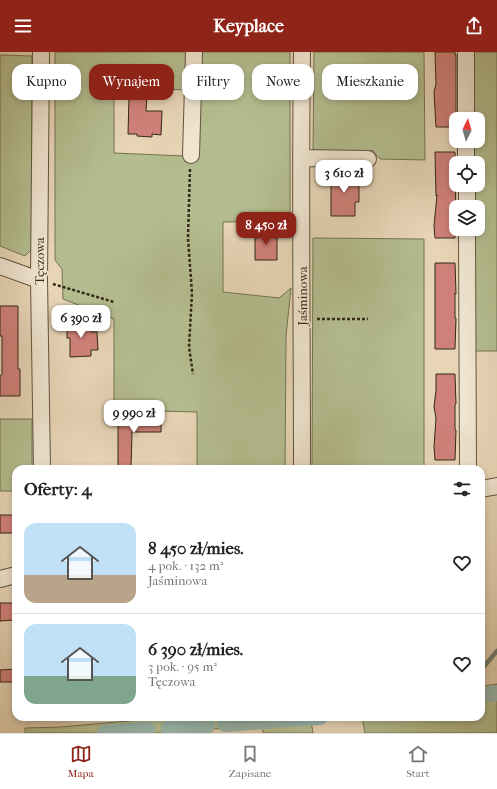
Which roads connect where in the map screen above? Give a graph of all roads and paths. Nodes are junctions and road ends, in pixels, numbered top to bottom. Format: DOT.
graph roads {
  1 [pos="41,52"];
  2 [pos="194,52"];
  3 [pos="302,52"];
  4 [pos="466,52"];
  5 [pos="466,112"];
  6 [pos="191,155"];
  7 [pos="301,158"];
  8 [pos="368,159"];
  9 [pos="467,236"];
  10 [pos="0,266"];
  11 [pos="39,280"];
  12 [pos="114,302"];
  13 [pos="302,319"];
  14 [pos="368,319"];
  15 [pos="193,374"];
  16 [pos="42,465"];
  17 [pos="302,465"];
  18 [pos="468,465"];
  19 [pos="497,486"];
  20 [pos="485,488"];
  21 [pos="12,576"];
  22 [pos="0,579"];
  1 -- 11 [label="street, Tęczowa"];
  2 -- 6 [label="street"];
  3 -- 7 [label="street, Jaśminowa"];
  4 -- 5 [label="street"];
  6 -- 15 [label="path"];
  7 -- 8 [label="street"];
  7 -- 13 [label="street, Jaśminowa"];
  9 -- 18 [label="street"];
  10 -- 11 [label="street"];
  11 -- 12 [label="path"];
  11 -- 16 [label="street, Tęczowa"];
  13 -- 14 [label="path"];
  13 -- 17 [label="street, Jaśminowa"];
  19 -- 20 [label="street"];
  21 -- 22 [label="street"];
}
